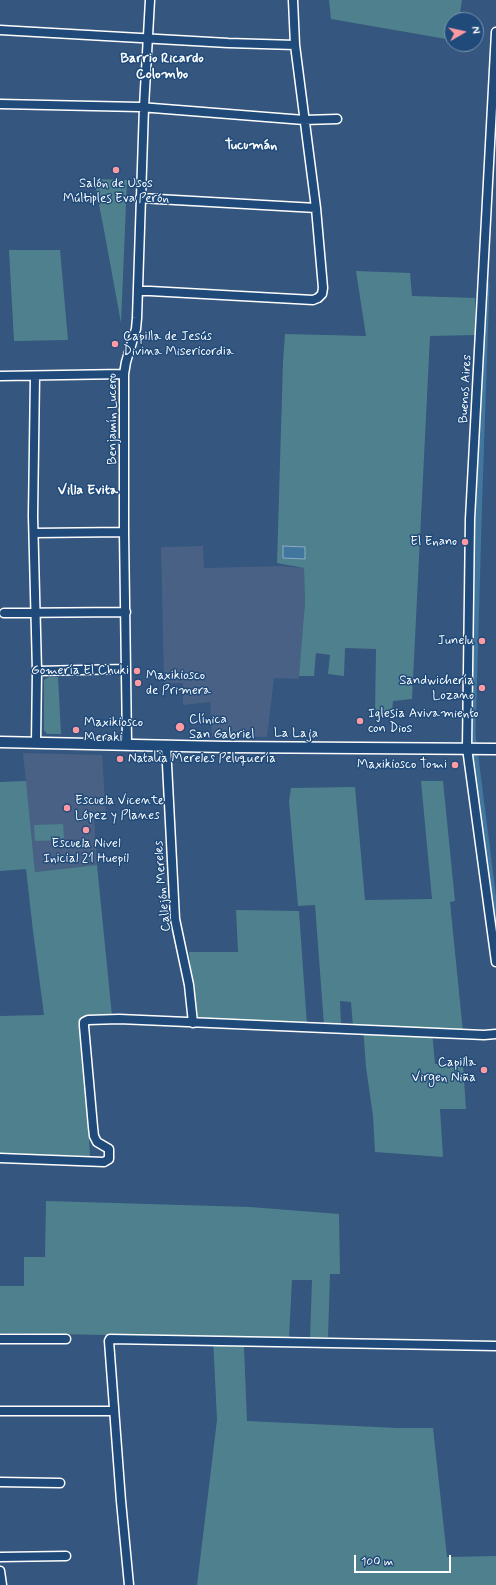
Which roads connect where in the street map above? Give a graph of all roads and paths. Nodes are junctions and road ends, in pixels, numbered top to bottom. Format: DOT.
graph roads {
  1 [pos="150,0"];
  2 [pos="293,0"];
  3 [pos="0,30"];
  4 [pos="496,32"];
  5 [pos="148,37"];
  6 [pos="295,45"];
  7 [pos="0,104"];
  8 [pos="139,107"];
  9 [pos="337,119"];
  10 [pos="304,120"];
  11 [pos="140,198"];
  12 [pos="316,208"];
  13 [pos="138,292"];
  14 [pos="124,374"];
  15 [pos="0,376"];
  16 [pos="35,376"];
  17 [pos="124,532"];
  18 [pos="34,533"];
  19 [pos="126,612"];
  20 [pos="4,613"];
  21 [pos="35,613"];
  22 [pos="126,669"];
  23 [pos="37,671"];
  24 [pos="0,742"];
  25 [pos="36,743"];
  26 [pos="127,744"];
  27 [pos="166,745"];
  28 [pos="471,748"];
  29 [pos="496,749"];
  30 [pos="496,962"];
  31 [pos="193,1023"];
  32 [pos="496,1034"];
  33 [pos="0,1158"];
  34 [pos="0,1339"];
  35 [pos="66,1339"];
  36 [pos="496,1346"];
  37 [pos="0,1410"];
  38 [pos="114,1411"];
  39 [pos="0,1482"];
  40 [pos="60,1483"];
  41 [pos="66,1556"];
  42 [pos="0,1557"];
  43 [pos="0,1571"];
  44 [pos="2,1585"];
  45 [pos="129,1585"];
  1 -- 5 [label="street, Benjamín Lucero"];
  2 -- 6 [label="street"];
  3 -- 5 [label="street"];
  4 -- 28 [label="street, Buenos Aires"];
  5 -- 6 [label="street"];
  5 -- 8 [label="street, Benjamín Lucero"];
  6 -- 10 [label="street"];
  7 -- 8 [label="street"];
  8 -- 10 [label="street"];
  8 -- 11 [label="street, Benjamín Lucero"];
  9 -- 10 [label="street"];
  10 -- 12 [label="street"];
  11 -- 12 [label="street"];
  11 -- 13 [label="street, Benjamín Lucero"];
  12 -- 13 [label="street"];
  13 -- 14 [label="street, Benjamín Lucero"];
  14 -- 16 [label="street"];
  14 -- 17 [label="street, Benjamín Lucero"];
  15 -- 16 [label="street"];
  16 -- 18 [label="street"];
  17 -- 18 [label="street"];
  17 -- 19 [label="street, Benjamín Lucero"];
  18 -- 21 [label="street"];
  19 -- 21 [label="street"];
  19 -- 22 [label="street, Benjamín Lucero"];
  20 -- 21 [label="street"];
  21 -- 23 [label="street"];
  22 -- 23 [label="street"];
  22 -- 26 [label="street, Benjamín Lucero"];
  23 -- 25 [label="street"];
  24 -- 25 [label="main road, La Laja"];
  25 -- 26 [label="main road, La Laja"];
  26 -- 27 [label="main road, La Laja"];
  27 -- 28 [label="main road, La Laja"];
  27 -- 31 [label="street, Callejón Mereles"];
  28 -- 29 [label="main road, La Laja"];
  28 -- 30 [label="street, Buenos Aires"];
  31 -- 32 [label="street"];
  31 -- 33 [label="street"];
  34 -- 35 [label="street"];
  36 -- 38 [label="street"];
  37 -- 38 [label="street"];
  38 -- 45 [label="street"];
  39 -- 40 [label="street"];
  41 -- 42 [label="street"];
  43 -- 44 [label="street"];
}
